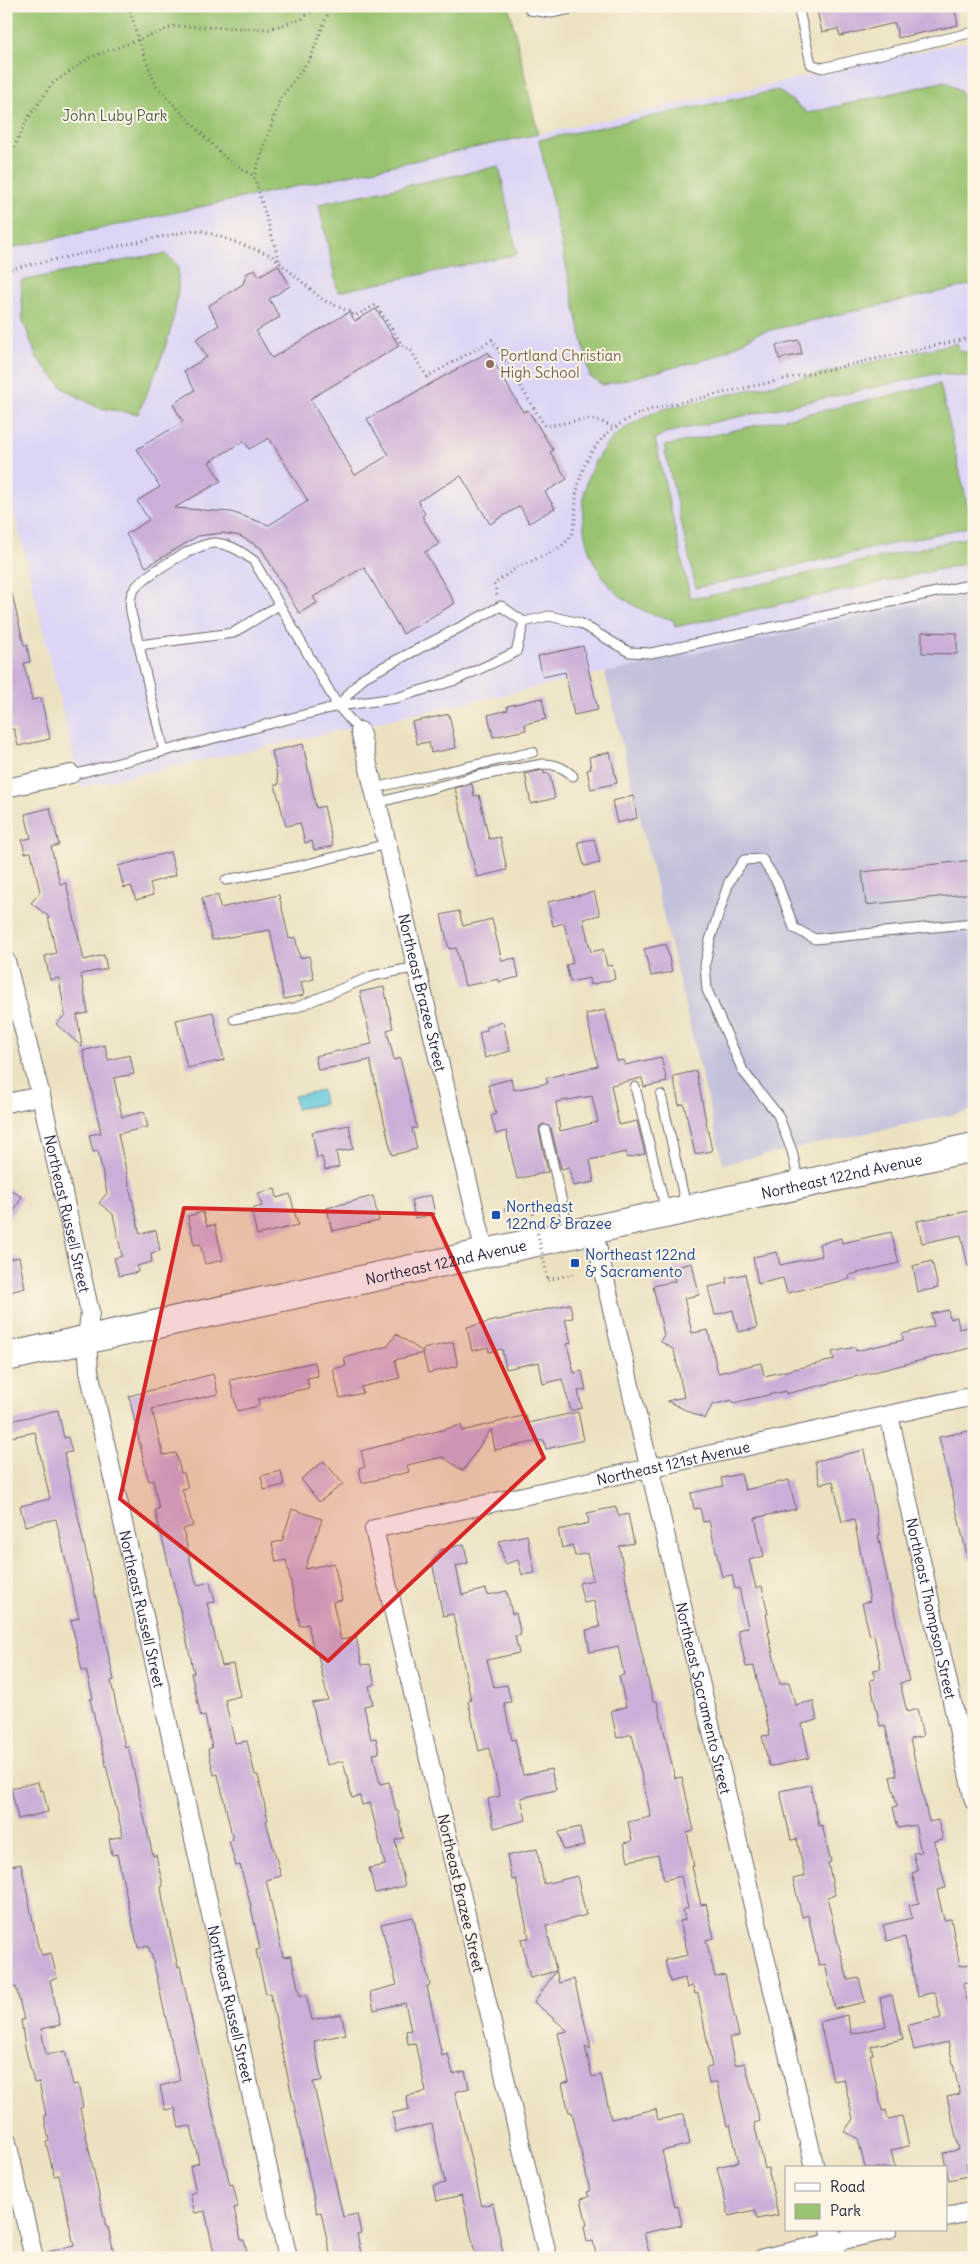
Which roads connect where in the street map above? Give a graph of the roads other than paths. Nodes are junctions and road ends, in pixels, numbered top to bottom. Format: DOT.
graph roads {
  1 [pos="528,6"];
  2 [pos="584,6"];
  3 [pos="798,6"];
  4 [pos="974,32"];
  5 [pos="974,584"];
  6 [pos="279,605"];
  7 [pos="524,622"];
  8 [pos="139,645"];
  9 [pos="338,706"];
  10 [pos="360,731"];
  11 [pos="164,751"];
  12 [pos="533,752"];
  13 [pos="72,774"];
  14 [pos="573,776"];
  15 [pos="6,788"];
  16 [pos="376,796"];
  17 [pos="387,844"];
  18 [pos="226,880"];
  19 [pos="974,923"];
  20 [pos="6,961"];
  21 [pos="417,967"];
  22 [pos="234,1019"];
  23 [pos="635,1087"];
  24 [pos="40,1096"];
  25 [pos="661,1096"];
  26 [pos="6,1103"];
  27 [pos="546,1130"];
  28 [pos="974,1147"];
  29 [pos="799,1185"];
  30 [pos="677,1211"];
  31 [pos="582,1232"];
  32 [pos="485,1253"];
  33 [pos="87,1339"];
  34 [pos="6,1357"];
  35 [pos="974,1396"];
  36 [pos="889,1415"];
  37 [pos="648,1468"];
  38 [pos="374,1529"];
  39 [pos="974,1801"];
  40 [pos="6,2138"];
  41 [pos="815,2166"];
  42 [pos="974,2211"];
  43 [pos="948,2217"];
  44 [pos="880,2232"];
  45 [pos="833,2243"];
  46 [pos="34,2258"];
  47 [pos="288,2258"];
  48 [pos="548,2258"];
  49 [pos="764,2258"];
  1 -- 2 [label="lane"];
  3 -- 4 [label="lane"];
  5 -- 7 [label="lane"];
  6 -- 8 [label="lane"];
  6 -- 8 [label="lane"];
  6 -- 9 [label="lane"];
  7 -- 9 [label="lane"];
  7 -- 9 [label="lane"];
  8 -- 11 [label="lane"];
  9 -- 10 [label="lane"];
  9 -- 11 [label="lane"];
  10 -- 16 [label="street, Northeast Brazee Street"];
  11 -- 13 [label="lane"];
  12 -- 16 [label="lane"];
  13 -- 15 [label="street"];
  14 -- 16 [label="lane"];
  16 -- 17 [label="street, Northeast Brazee Street"];
  17 -- 18 [label="lane"];
  17 -- 21 [label="street, Northeast Brazee Street"];
  19 -- 29 [label="lane"];
  20 -- 24 [label="street, Northeast Russell Street"];
  21 -- 22 [label="lane"];
  21 -- 32 [label="street, Northeast Brazee Street"];
  23 -- 30 [label="lane"];
  24 -- 26 [label="street"];
  24 -- 33 [label="street, Northeast Russell Street"];
  25 -- 30 [label="lane"];
  27 -- 31 [label="lane"];
  28 -- 29 [label="main road, Northeast 122nd Avenue"];
  29 -- 30 [label="main road, Northeast 122nd Avenue"];
  30 -- 31 [label="main road, Northeast 122nd Avenue"];
  31 -- 32 [label="main road, Northeast 122nd Avenue"];
  31 -- 37 [label="street, Northeast Sacramento Street"];
  32 -- 33 [label="main road, Northeast 122nd Avenue"];
  33 -- 34 [label="main road, Northeast 122nd Avenue"];
  33 -- 47 [label="street, Northeast Russell Street"];
  35 -- 36 [label="street, Northeast 121st Avenue"];
  36 -- 37 [label="street, Northeast 121st Avenue"];
  36 -- 39 [label="street, Northeast Thompson Street"];
  37 -- 38 [label="street, Northeast 121st Avenue"];
  37 -- 41 [label="street, Northeast Sacramento Street"];
  38 -- 48 [label="street, Northeast Brazee Street"];
  40 -- 46 [label="street"];
  42 -- 43 [label="street"];
  44 -- 45 [label="street"];
  45 -- 49 [label="street"];
}
